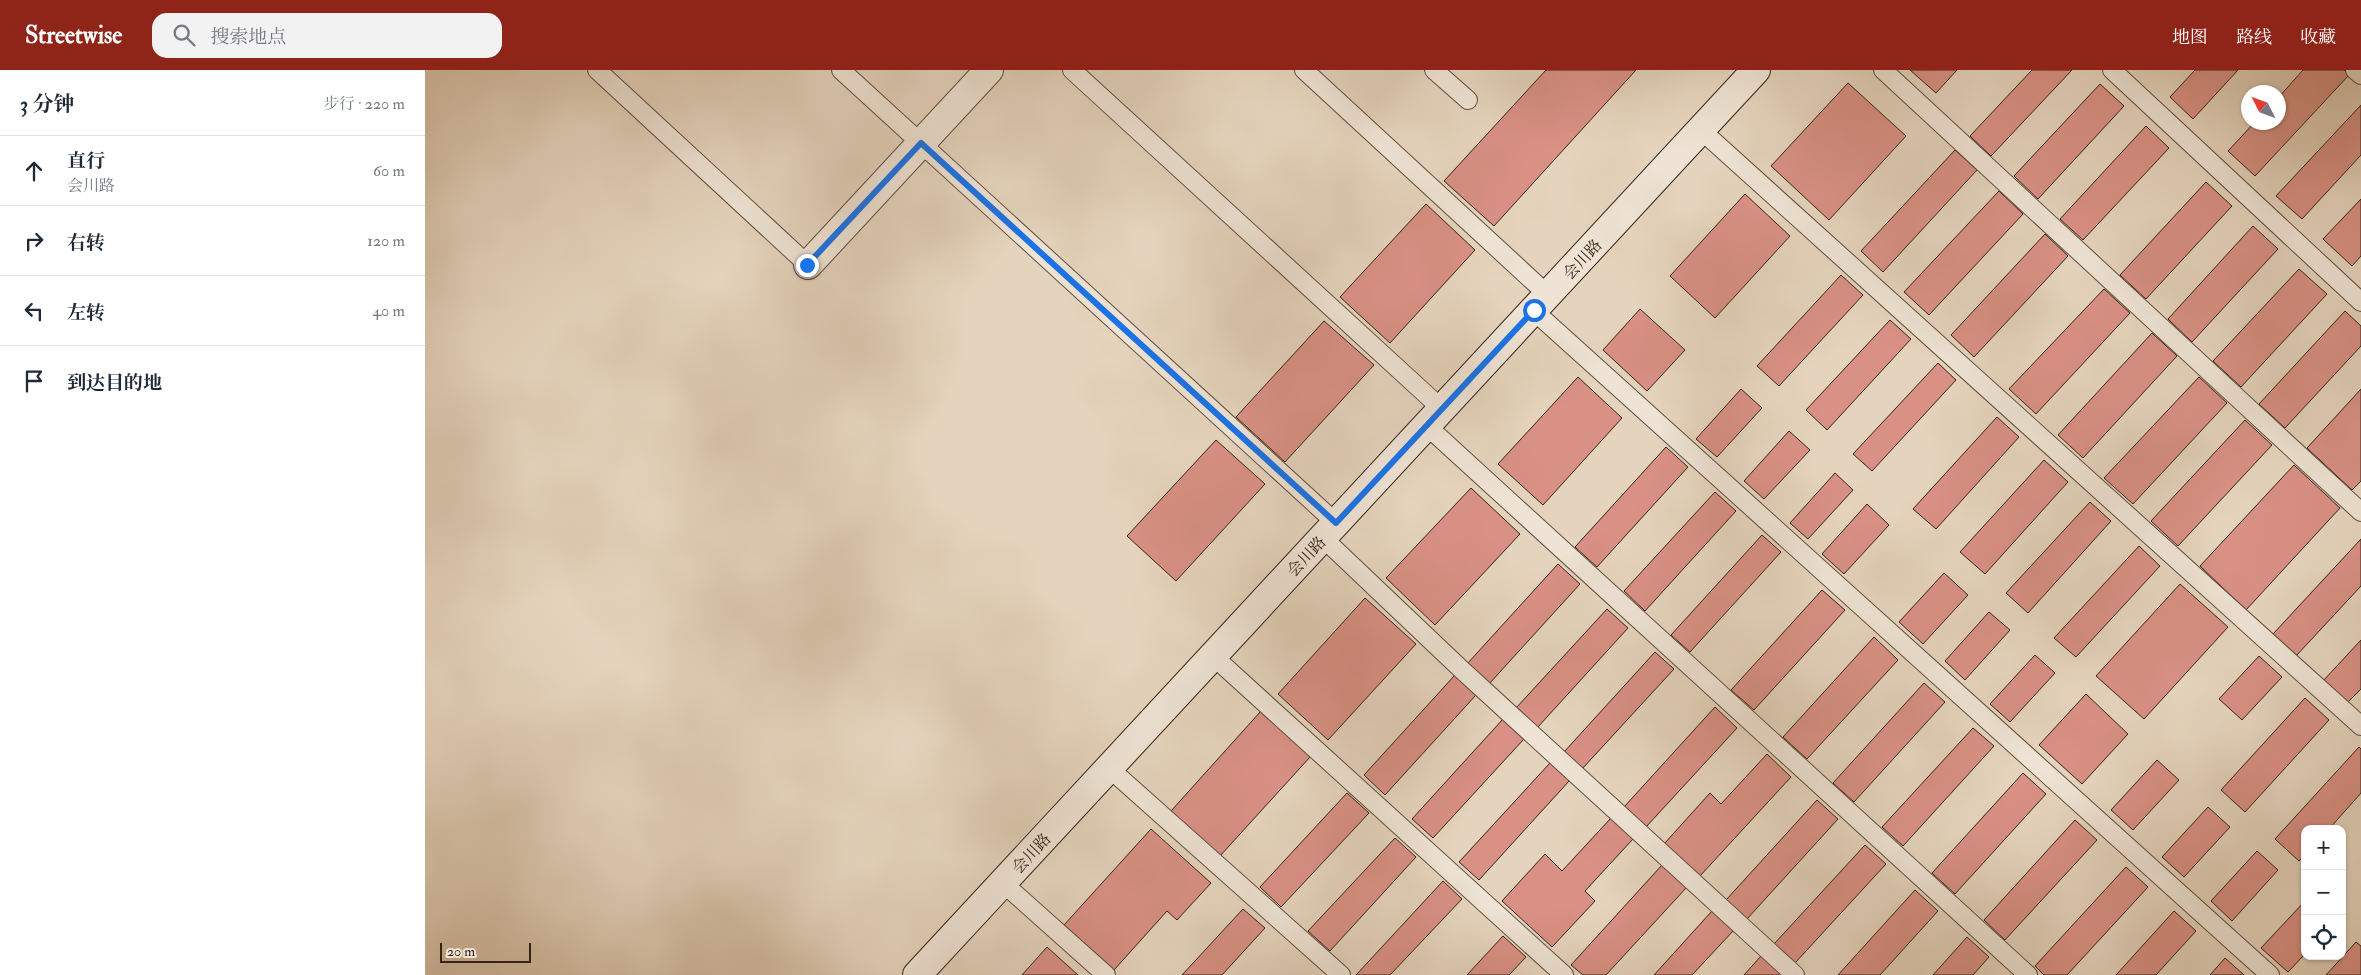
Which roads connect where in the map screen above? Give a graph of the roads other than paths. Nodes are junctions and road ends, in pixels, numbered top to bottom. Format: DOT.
graph roads {
  1 [pos="597,70"];
  2 [pos="841,70"];
  3 [pos="989,70"];
  4 [pos="1072,70"];
  5 [pos="1304,70"];
  6 [pos="1434,70"];
  7 [pos="1756,70"];
  8 [pos="1883,70"];
  9 [pos="2112,70"];
  10 [pos="2355,70"];
  11 [pos="2361,75"];
  12 [pos="1468,100"];
  13 [pos="1701,130"];
  14 [pos="921,143"];
  15 [pos="807,265"];
  16 [pos="2361,302"];
  17 [pos="1541,303"];
  18 [pos="1435,417"];
  19 [pos="2361,512"];
  20 [pos="1330,530"];
  21 [pos="1213,656"];
  22 [pos="2361,726"];
  23 [pos="1109,768"];
  24 [pos="1003,883"];
  25 [pos="917,975"];
  26 [pos="1106,975"];
  27 [pos="1341,975"];
  28 [pos="1564,975"];
  29 [pos="1795,975"];
  30 [pos="2028,975"];
  31 [pos="2270,975"];
  1 -- 15 [label="lane"];
  2 -- 14 [label="lane"];
  3 -- 14 [label="street"];
  4 -- 18 [label="lane"];
  5 -- 17 [label="lane"];
  6 -- 12 [label="lane"];
  7 -- 13 [label="street, 会川路"];
  8 -- 19 [label="lane"];
  9 -- 16 [label="lane"];
  10 -- 11 [label="lane"];
  13 -- 17 [label="street, 会川路"];
  13 -- 22 [label="lane"];
  14 -- 15 [label="street"];
  14 -- 20 [label="lane"];
  17 -- 18 [label="street, 会川路"];
  17 -- 31 [label="lane"];
  18 -- 20 [label="street, 会川路"];
  18 -- 30 [label="lane"];
  20 -- 21 [label="street, 会川路"];
  20 -- 29 [label="lane"];
  21 -- 23 [label="street, 会川路"];
  21 -- 28 [label="lane"];
  23 -- 24 [label="street, 会川路"];
  23 -- 27 [label="lane"];
  24 -- 25 [label="street, 会川路"];
  24 -- 26 [label="lane"];
}
